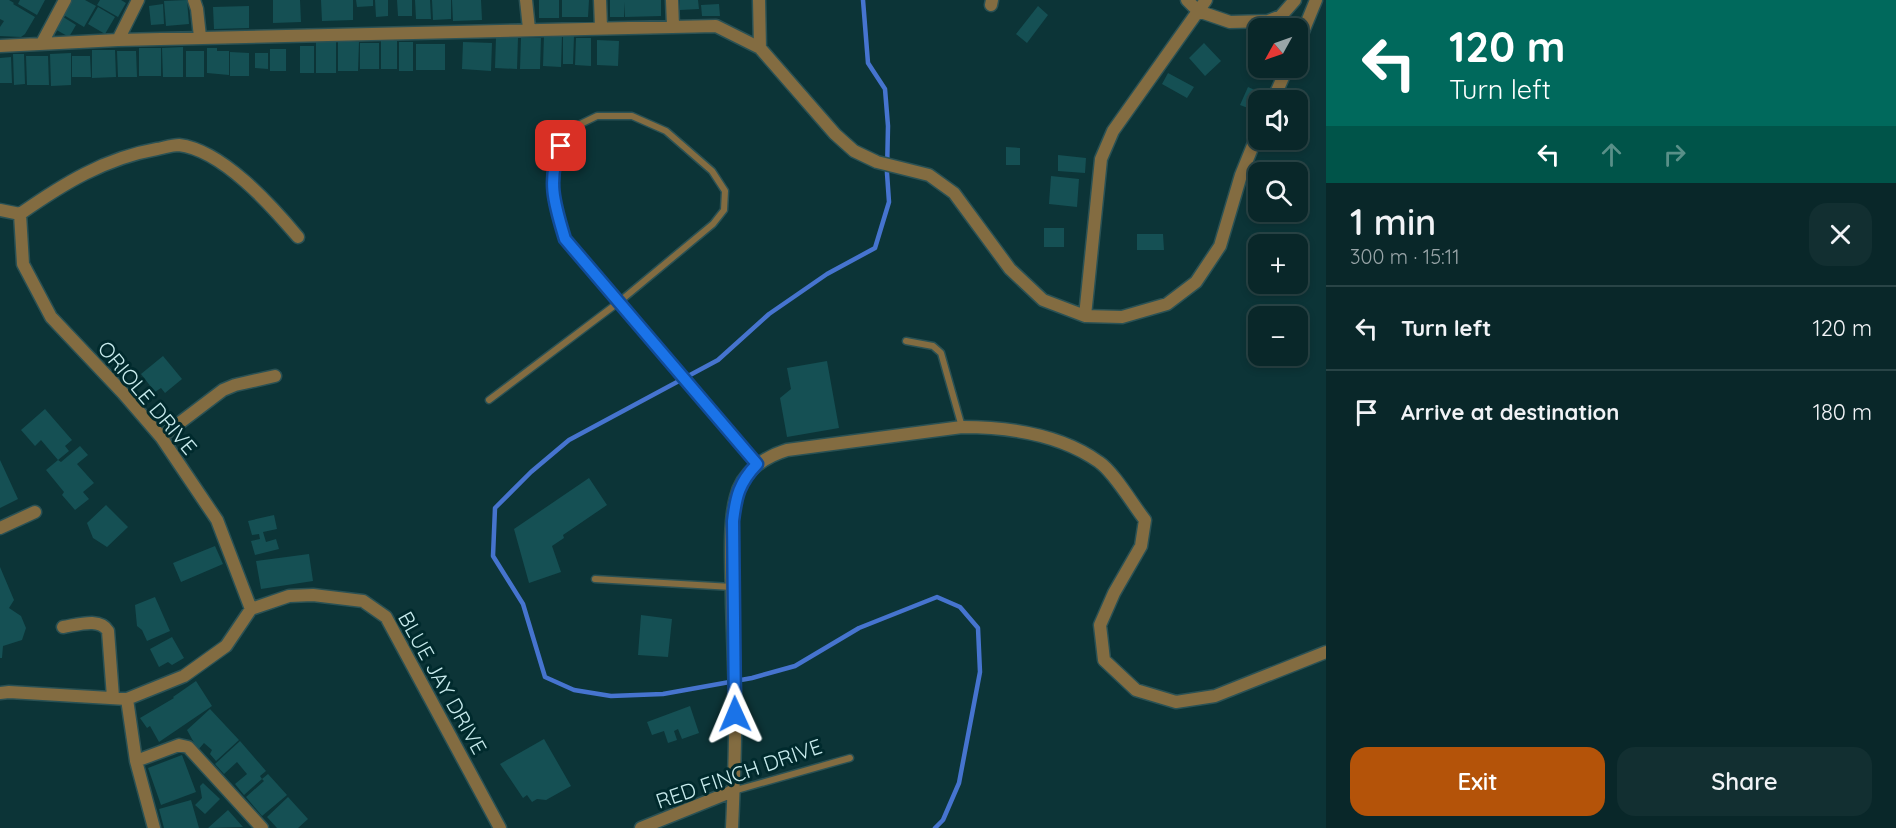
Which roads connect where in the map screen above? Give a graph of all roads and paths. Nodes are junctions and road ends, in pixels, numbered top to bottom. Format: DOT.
graph roads {
  1 [pos="65,0"];
  2 [pos="138,0"];
  3 [pos="194,0"];
  4 [pos="526,0"];
  5 [pos="600,0"];
  6 [pos="672,0"];
  7 [pos="759,0"];
  8 [pos="1187,0"];
  9 [pos="1206,0"];
  10 [pos="1295,0"];
  11 [pos="1316,0"];
  12 [pos="1198,12"];
  13 [pos="1308,20"];
  14 [pos="673,26"];
  15 [pos="601,27"];
  16 [pos="529,29"];
  17 [pos="200,38"];
  18 [pos="118,39"];
  19 [pos="42,43"];
  20 [pos="0,46"];
  21 [pos="760,48"];
  22 [pos="1251,150"];
  23 [pos="0,210"];
  24 [pos="20,214"];
  25 [pos="298,237"];
  26 [pos="619,302"];
  27 [pos="1085,316"];
  28 [pos="906,341"];
  29 [pos="275,376"];
  30 [pos="489,400"];
  31 [pos="962,427"];
  32 [pos="160,437"];
  33 [pos="757,464"];
  34 [pos="35,512"];
  35 [pos="0,528"];
  36 [pos="595,579"];
  37 [pos="732,587"];
  38 [pos="252,609"];
  39 [pos="63,627"];
  40 [pos="1326,652"];
  41 [pos="0,693"];
  42 [pos="113,697"];
  43 [pos="128,699"];
  44 [pos="850,758"];
  45 [pos="136,761"];
  46 [pos="733,791"];
  47 [pos="154,828"];
  48 [pos="262,828"];
  49 [pos="500,828"];
  50 [pos="641,828"];
  51 [pos="732,828"];
  1 -- 19 [label="street"];
  2 -- 18 [label="street"];
  3 -- 17 [label="street"];
  4 -- 16 [label="street"];
  5 -- 15 [label="street"];
  6 -- 14 [label="street"];
  7 -- 21 [label="street"];
  8 -- 12 [label="street"];
  9 -- 12 [label="street"];
  10 -- 12 [label="street"];
  11 -- 13 [label="street"];
  12 -- 27 [label="street"];
  14 -- 15 [label="street"];
  14 -- 21 [label="street"];
  15 -- 16 [label="street"];
  16 -- 17 [label="street"];
  17 -- 18 [label="street"];
  18 -- 19 [label="street"];
  19 -- 20 [label="street"];
  21 -- 27 [label="street"];
  22 -- 27 [label="street"];
  23 -- 24 [label="street"];
  24 -- 25 [label="street"];
  24 -- 32 [label="street, ORIOLE DRIVE"];
  26 -- 26 [label="lane"];
  26 -- 30 [label="lane"];
  26 -- 33 [label="lane"];
  28 -- 31 [label="lane"];
  29 -- 32 [label="street"];
  31 -- 33 [label="street"];
  31 -- 40 [label="street"];
  32 -- 38 [label="street, ORIOLE DRIVE"];
  33 -- 37 [label="street"];
  34 -- 35 [label="street"];
  36 -- 37 [label="lane"];
  37 -- 46 [label="street"];
  38 -- 43 [label="street"];
  38 -- 49 [label="street, BLUE JAY DRIVE"];
  39 -- 42 [label="street"];
  41 -- 42 [label="street"];
  42 -- 43 [label="street"];
  43 -- 45 [label="street"];
  44 -- 46 [label="lane, RED FINCH DRIVE"];
  45 -- 47 [label="street"];
  45 -- 48 [label="street"];
  46 -- 50 [label="street, RED FINCH DRIVE"];
  46 -- 51 [label="street"];
}
